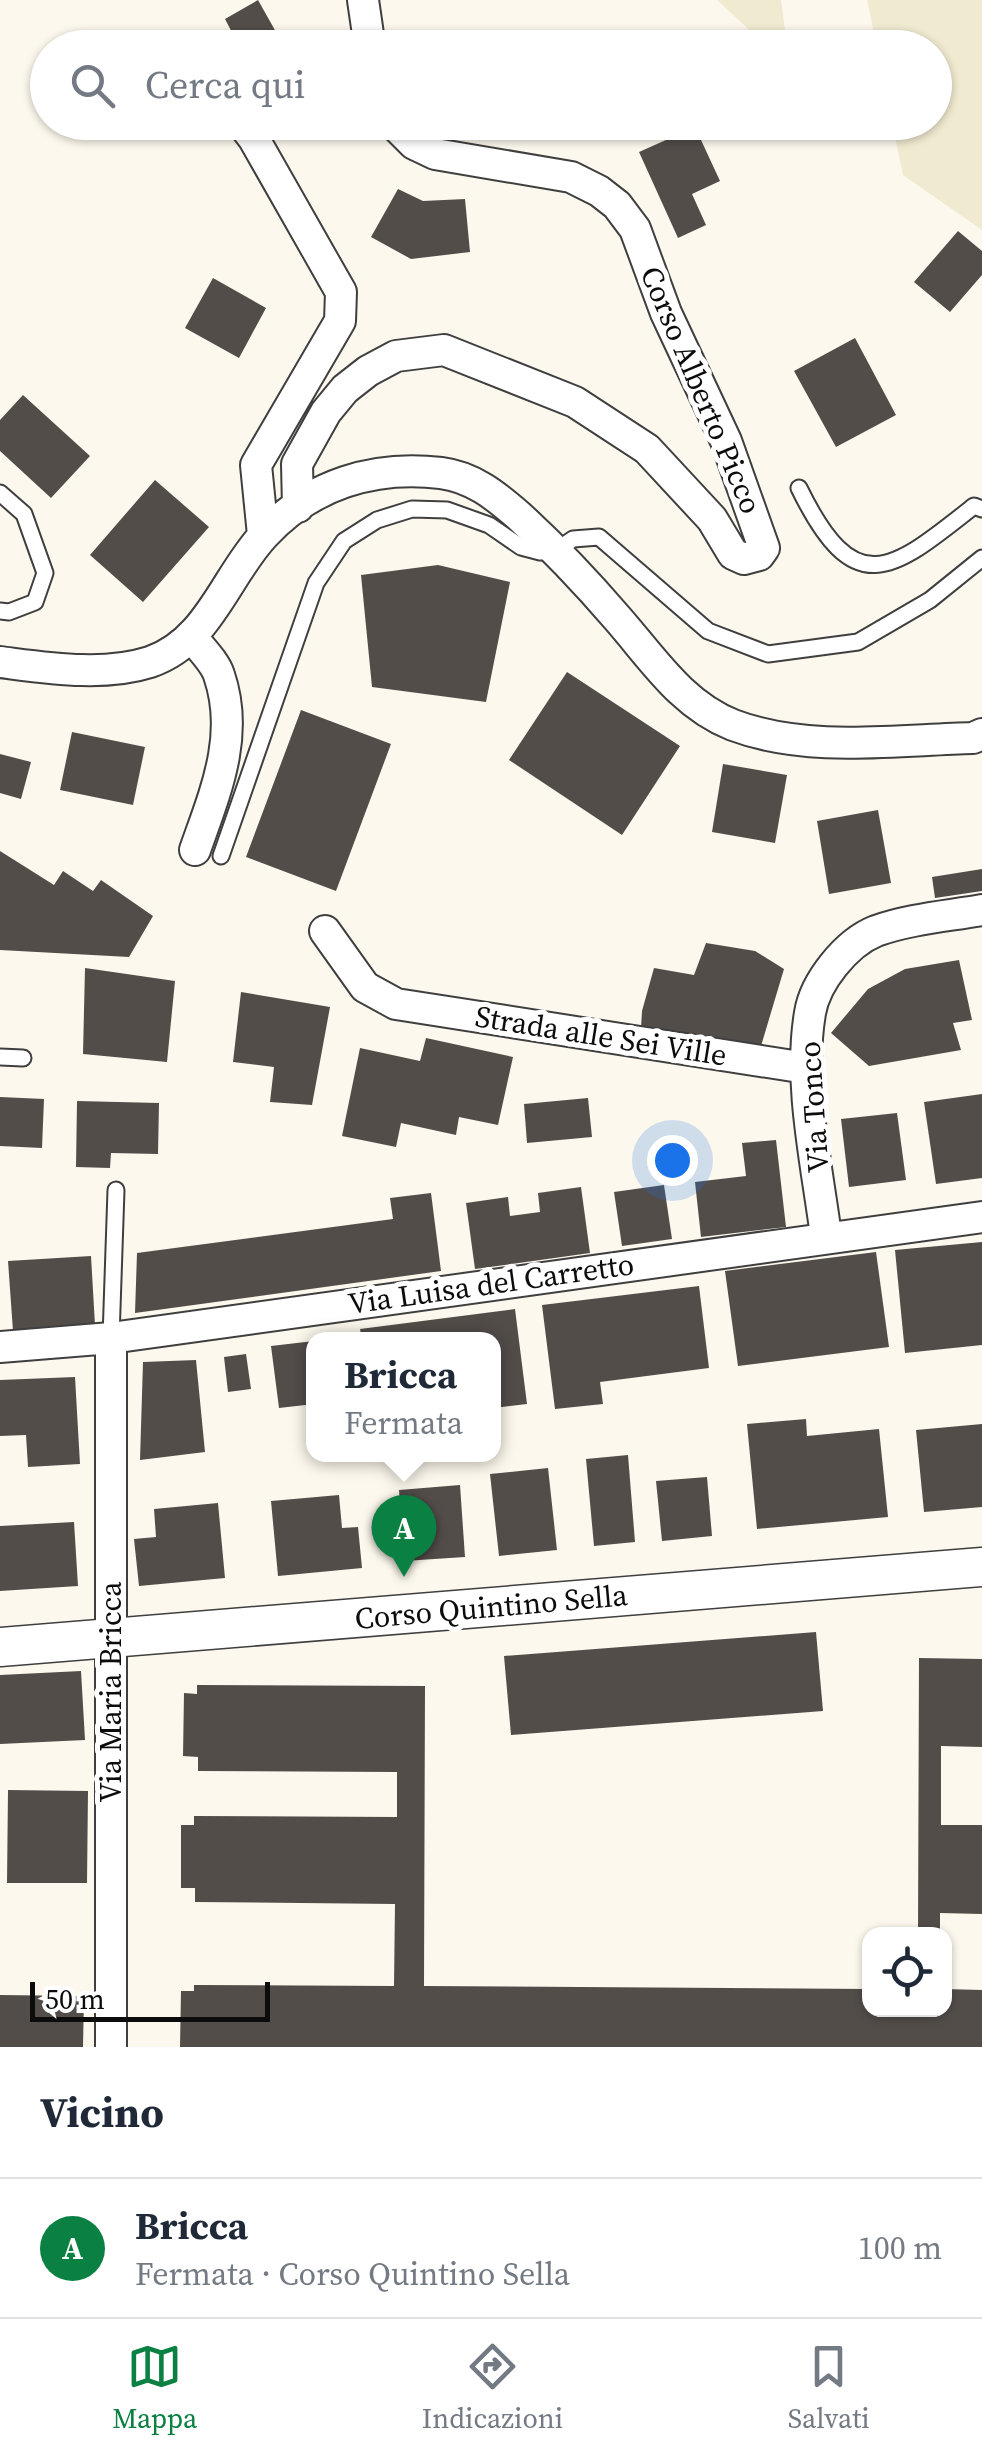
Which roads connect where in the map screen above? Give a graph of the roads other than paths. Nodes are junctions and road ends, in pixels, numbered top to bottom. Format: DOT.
graph roads {
  1 [pos="363,0"];
  2 [pos="367,30"];
  3 [pos="255,140"];
  4 [pos="410,140"];
  5 [pos="799,488"];
  6 [pos="0,493"];
  7 [pos="298,506"];
  8 [pos="982,509"];
  9 [pos="263,536"];
  10 [pos="557,550"];
  11 [pos="982,558"];
  12 [pos="0,611"];
  13 [pos="192,637"];
  14 [pos="0,662"];
  15 [pos="982,734"];
  16 [pos="208,853"];
  17 [pos="982,910"];
  18 [pos="325,931"];
  19 [pos="0,1057"];
  20 [pos="24,1058"];
  21 [pos="806,1068"];
  22 [pos="116,1190"];
  23 [pos="982,1216"];
  24 [pos="826,1236"];
  25 [pos="111,1338"];
  26 [pos="0,1347"];
  27 [pos="982,1567"];
  28 [pos="112,1638"];
  29 [pos="0,1648"];
  30 [pos="111,2047"];
  1 -- 2 [label="street"];
  3 -- 9 [label="street"];
  4 -- 7 [label="street, Corso Alberto Picco"];
  5 -- 8 [label="lane"];
  6 -- 12 [label="lane"];
  7 -- 9 [label="street"];
  7 -- 10 [label="street"];
  9 -- 13 [label="street"];
  10 -- 11 [label="lane"];
  10 -- 15 [label="street"];
  10 -- 16 [label="lane"];
  13 -- 14 [label="street"];
  13 -- 16 [label="street"];
  17 -- 21 [label="street, Via Tonco"];
  18 -- 21 [label="street, Strada alle Sei Ville"];
  19 -- 20 [label="lane"];
  21 -- 24 [label="street, Via Tonco"];
  22 -- 25 [label="lane"];
  23 -- 24 [label="street, Via Luisa del Carretto"];
  24 -- 25 [label="street, Via Luisa del Carretto"];
  25 -- 26 [label="street, Via Luisa del Carretto"];
  25 -- 28 [label="street, Via Maria Bricca"];
  27 -- 28 [label="street, Corso Quintino Sella"];
  28 -- 29 [label="street, Corso Quintino Sella"];
  28 -- 30 [label="street, Via Maria Bricca"];
}
